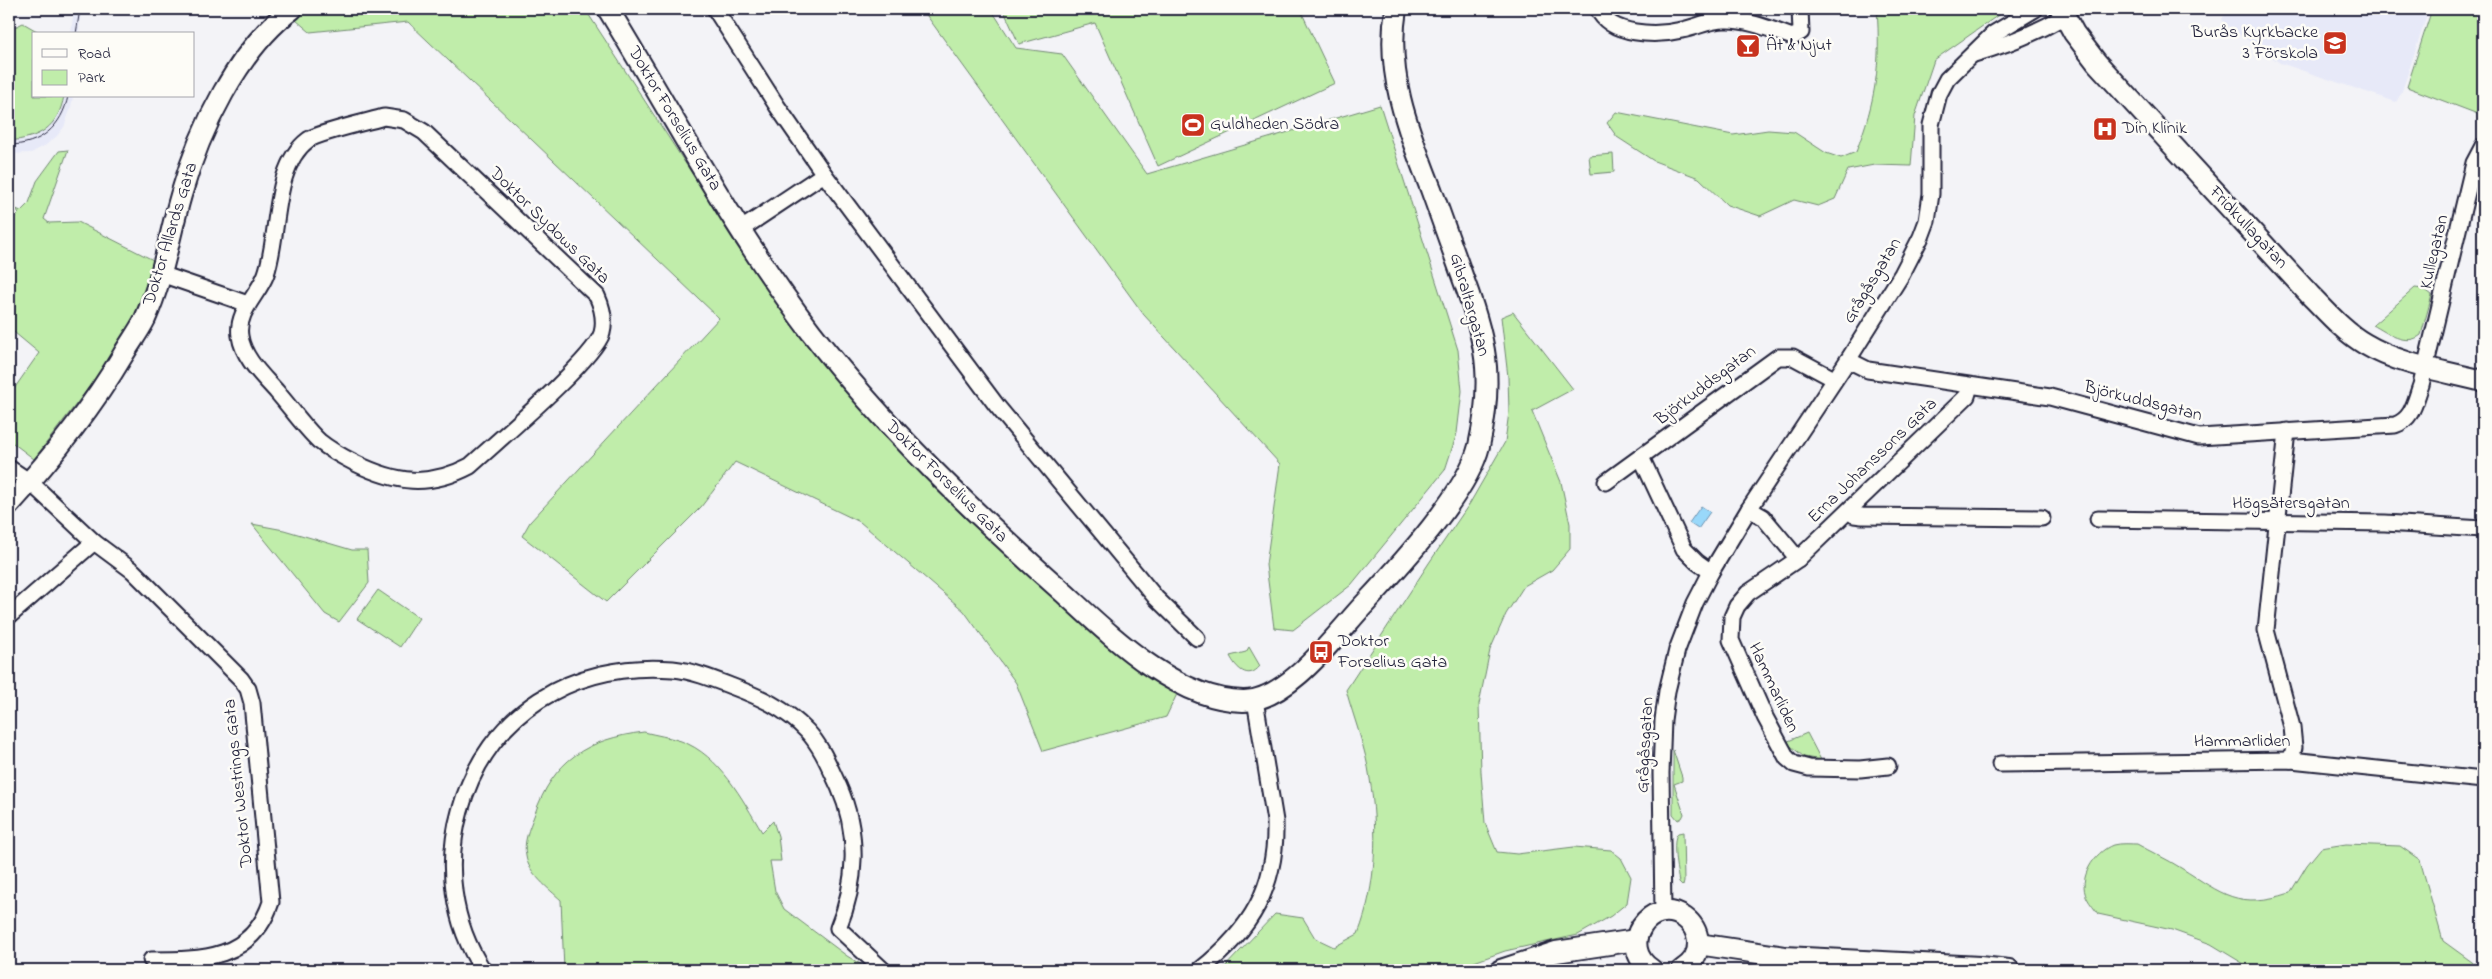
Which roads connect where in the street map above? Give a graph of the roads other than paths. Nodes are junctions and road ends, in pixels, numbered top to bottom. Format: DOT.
graph roads {
  1 [pos="292,9"];
  2 [pos="608,9"];
  3 [pos="715,9"];
  4 [pos="1396,9"];
  5 [pos="1598,9"];
  6 [pos="1800,9"];
  7 [pos="2035,9"];
  8 [pos="2063,12"];
  9 [pos="1972,54"];
  10 [pos="2483,146"];
  11 [pos="824,174"];
  12 [pos="740,230"];
  13 [pos="161,274"];
  14 [pos="248,304"];
  15 [pos="1848,360"];
  16 [pos="2426,367"];
  17 [pos="1834,379"];
  18 [pos="2483,382"];
  19 [pos="1970,386"];
  20 [pos="2287,431"];
  21 [pos="1641,457"];
  22 [pos="9,468"];
  23 [pos="30,482"];
  24 [pos="1606,482"];
  25 [pos="9,505"];
  26 [pos="1749,509"];
  27 [pos="1850,510"];
  28 [pos="2042,518"];
  29 [pos="2098,520"];
  30 [pos="2277,523"];
  31 [pos="2483,529"];
  32 [pos="94,542"];
  33 [pos="1798,560"];
  34 [pos="1711,572"];
  35 [pos="9,616"];
  36 [pos="1197,638"];
  37 [pos="1255,700"];
  38 [pos="2291,760"];
  39 [pos="2000,764"];
  40 [pos="1888,766"];
  41 [pos="2483,780"];
  42 [pos="1664,913"];
  43 [pos="1636,940"];
  44 [pos="1698,944"];
  45 [pos="151,960"];
  46 [pos="483,970"];
  47 [pos="883,970"];
  48 [pos="1200,970"];
  49 [pos="1502,970"];
  50 [pos="1652,970"];
  51 [pos="1682,970"];
  52 [pos="2009,970"];
  1 -- 13 [label="street, Doktor Allards Gata"];
  2 -- 12 [label="street, Doktor Forselius Gata"];
  3 -- 11 [label="street"];
  4 -- 37 [label="street, Gibraltargatan"];
  5 -- 6 [label="street"];
  7 -- 9 [label="street, Grågåsgatan"];
  8 -- 9 [label="street, Grågåsgatan"];
  8 -- 16 [label="street, Fridkullagatan"];
  9 -- 15 [label="street, Grågåsgatan"];
  10 -- 16 [label="street, Kullegatan"];
  11 -- 12 [label="street"];
  11 -- 36 [label="street"];
  12 -- 37 [label="street, Doktor Forselius Gata"];
  13 -- 14 [label="street"];
  13 -- 23 [label="street, Doktor Allards Gata"];
  14 -- 14 [label="street, Doktor Sydows Gata"];
  15 -- 17 [label="street, Grågåsgatan"];
  15 -- 19 [label="street, Björkuddsgatan"];
  16 -- 18 [label="street, Fridkullagatan"];
  16 -- 20 [label="street, Björkuddsgatan"];
  17 -- 21 [label="street, Björkuddsgatan"];
  17 -- 26 [label="street, Grågåsgatan"];
  19 -- 20 [label="street, Björkuddsgatan"];
  19 -- 27 [label="street, Erna Johanssons Gata"];
  20 -- 30 [label="street"];
  21 -- 24 [label="street, Björkuddsgatan"];
  21 -- 34 [label="street"];
  22 -- 23 [label="street, Doktor Westrings Gata"];
  23 -- 25 [label="street, Doktor Allards Gata"];
  23 -- 32 [label="street, Doktor Westrings Gata"];
  26 -- 33 [label="street"];
  26 -- 34 [label="street, Grågåsgatan"];
  27 -- 28 [label="street"];
  27 -- 33 [label="street, Erna Johanssons Gata"];
  29 -- 30 [label="street, Högsätersgatan"];
  30 -- 31 [label="street, Högsätersgatan"];
  30 -- 38 [label="street"];
  32 -- 35 [label="street"];
  32 -- 45 [label="street, Doktor Westrings Gata"];
  33 -- 40 [label="street, Hammarliden"];
  34 -- 42 [label="street, Grågåsgatan"];
  37 -- 48 [label="street"];
  38 -- 39 [label="street, Hammarliden"];
  38 -- 41 [label="street, Hammarliden"];
  42 -- 43 [label="street"];
  42 -- 44 [label="street"];
  43 -- 49 [label="street"];
  43 -- 50 [label="street"];
  44 -- 51 [label="street"];
  44 -- 52 [label="street"];
  46 -- 47 [label="street"];
}
